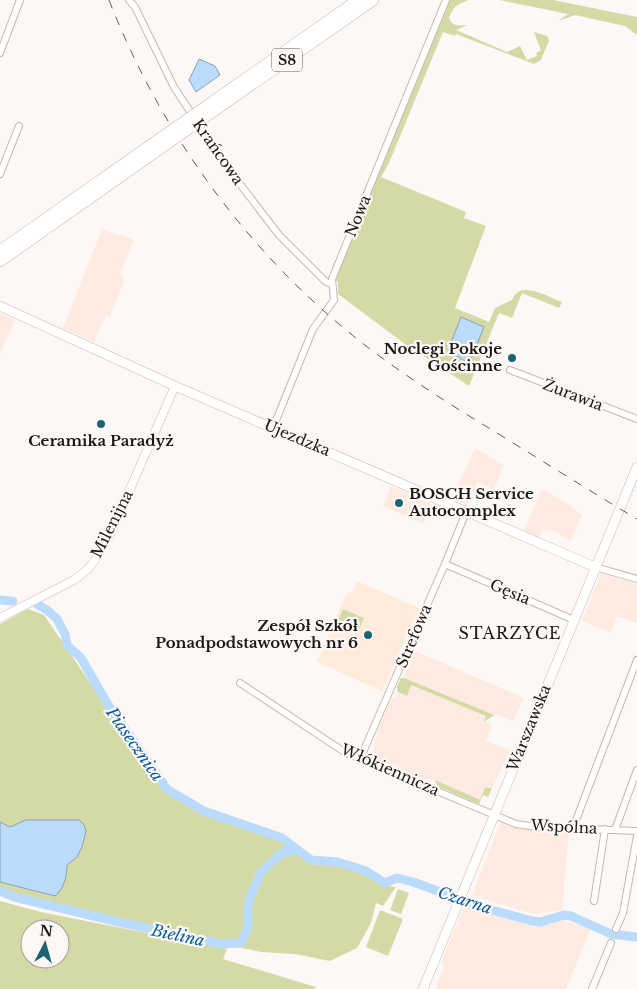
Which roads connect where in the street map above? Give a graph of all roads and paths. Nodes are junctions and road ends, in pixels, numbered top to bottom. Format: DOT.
graph roads {
  1 [pos="20,0"];
  2 [pos="129,0"];
  3 [pos="358,0"];
  4 [pos="373,0"];
  5 [pos="446,0"];
  6 [pos="0,53"];
  7 [pos="199,116"];
  8 [pos="19,126"];
  9 [pos="153,149"];
  10 [pos="0,174"];
  11 [pos="0,251"];
  12 [pos="0,261"];
  13 [pos="332,284"];
  14 [pos="0,306"];
  15 [pos="510,370"];
  16 [pos="175,386"];
  17 [pos="637,419"];
  18 [pos="273,428"];
  19 [pos="637,467"];
  20 [pos="466,512"];
  21 [pos="445,564"];
  22 [pos="595,568"];
  23 [pos="637,579"];
  24 [pos="0,618"];
  25 [pos="574,620"];
  26 [pos="637,660"];
  27 [pos="240,683"];
  28 [pos="360,759"];
  29 [pos="637,770"];
  30 [pos="494,814"];
  31 [pos="573,828"];
  32 [pos="605,829"];
  33 [pos="615,830"];
  34 [pos="637,831"];
  35 [pos="637,836"];
  36 [pos="594,901"];
  37 [pos="616,929"];
  38 [pos="611,943"];
  39 [pos="423,989"];
  40 [pos="592,989"];
  1 -- 6 [label="street"];
  2 -- 13 [label="street, Krańcowa"];
  3 -- 7 [label="highway, S8"];
  4 -- 7 [label="highway, S8"];
  5 -- 13 [label="street, Nowa"];
  7 -- 9 [label="highway, S8, bridge"];
  8 -- 10 [label="street"];
  9 -- 11 [label="highway, S8"];
  9 -- 12 [label="highway, S8"];
  13 -- 18 [label="street, Nowa"];
  14 -- 16 [label="main road, Ujezdzka"];
  15 -- 17 [label="street, Żurawia"];
  16 -- 18 [label="main road, Ujezdzka"];
  16 -- 24 [label="street, Milenijna"];
  18 -- 20 [label="main road, Ujezdzka"];
  19 -- 22 [label="main road, Warszawska"];
  20 -- 21 [label="street, Strefowa"];
  20 -- 22 [label="main road, Ujezdzka"];
  21 -- 25 [label="street, Gęsia"];
  21 -- 28 [label="street, Strefowa"];
  22 -- 23 [label="street"];
  22 -- 25 [label="main road, Warszawska"];
  25 -- 30 [label="main road, Warszawska"];
  26 -- 31 [label="street"];
  27 -- 28 [label="street, Włókiennicza"];
  28 -- 30 [label="street, Włókiennicza"];
  29 -- 33 [label="street"];
  30 -- 31 [label="street, Wspólna"];
  30 -- 39 [label="main road, Warszawska"];
  31 -- 32 [label="street, Wspólna"];
  32 -- 33 [label="street, Wspólna"];
  32 -- 36 [label="street"];
  33 -- 34 [label="street, Wspólna"];
  35 -- 37 [label="street"];
  38 -- 40 [label="street"];
}
